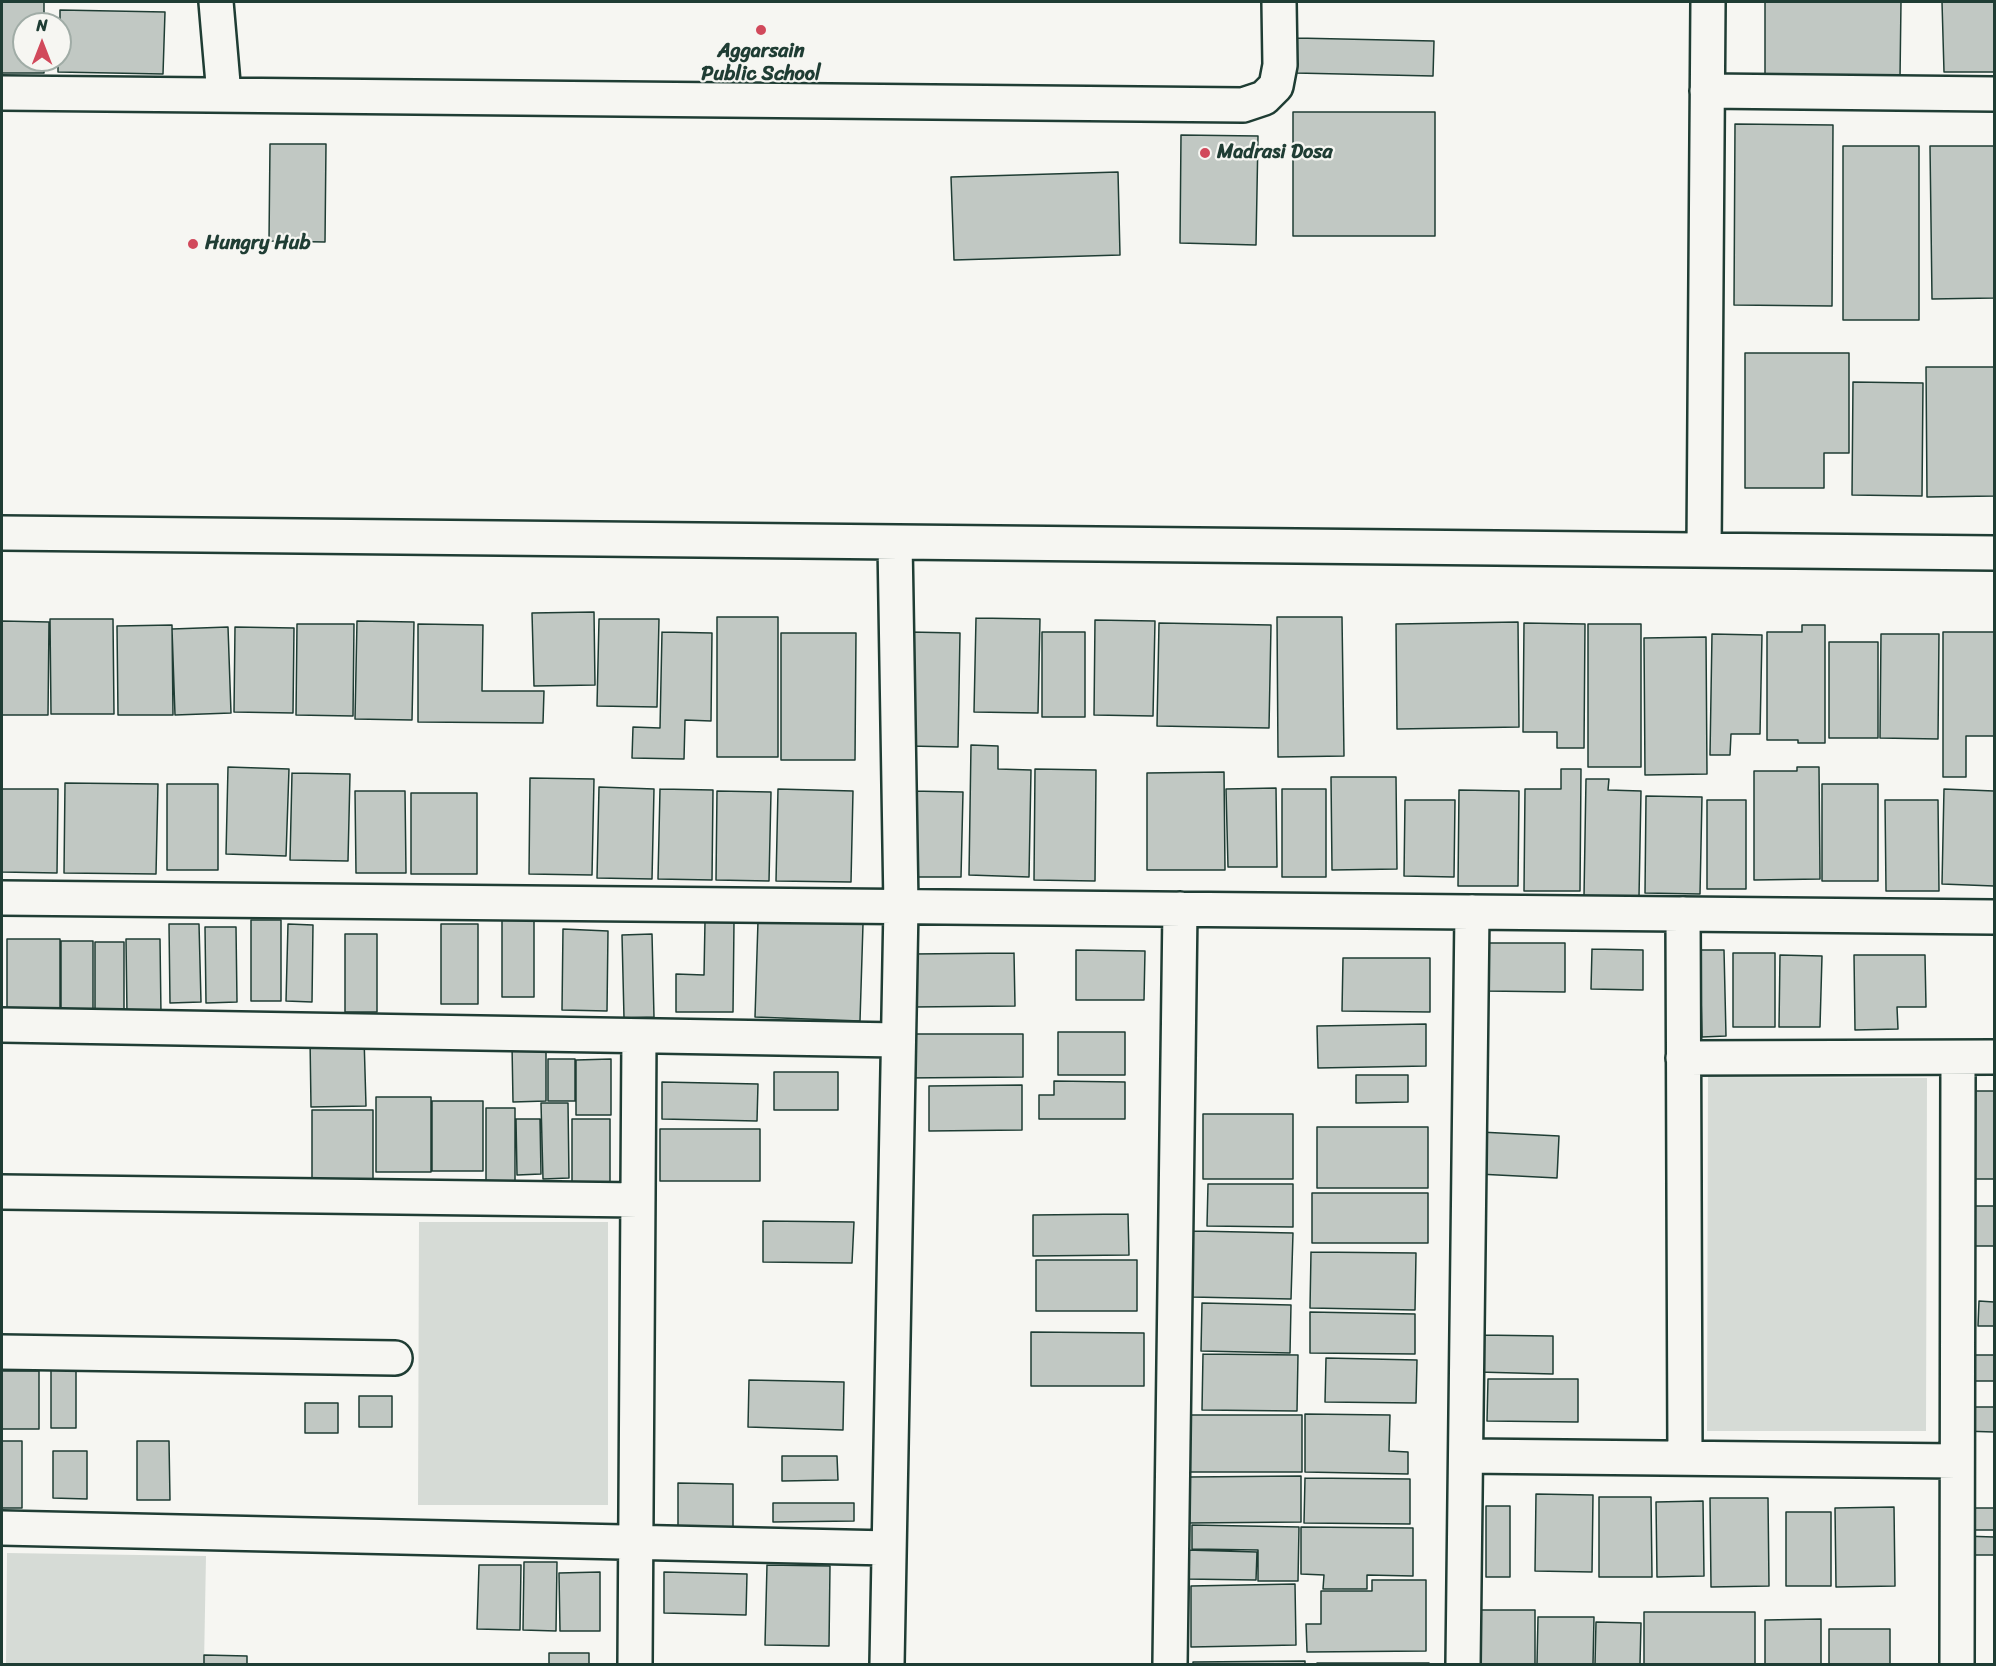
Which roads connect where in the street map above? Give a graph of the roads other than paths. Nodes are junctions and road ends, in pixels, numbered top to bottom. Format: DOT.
graph roads {
  1 [pos="216,2"];
  2 [pos="1280,2"];
  3 [pos="1708,2"];
  4 [pos="1707,91"];
  5 [pos="2,93"];
  6 [pos="1995,94"];
  7 [pos="224,95"];
  8 [pos="2,533"];
  9 [pos="895,542"];
  10 [pos="1704,550"];
  11 [pos="1995,553"];
  12 [pos="2,898"];
  13 [pos="901,906"];
  14 [pos="1180,909"];
  15 [pos="1472,912"];
  16 [pos="1683,914"];
  17 [pos="1995,917"];
  18 [pos="2,1025"];
  19 [pos="639,1036"];
  20 [pos="898,1040"];
  21 [pos="1995,1057"];
  22 [pos="1683,1058"];
  23 [pos="1958,1058"];
  24 [pos="2,1192"];
  25 [pos="638,1200"];
  26 [pos="2,1352"];
  27 [pos="395,1358"];
  28 [pos="1466,1456"];
  29 [pos="1685,1458"];
  30 [pos="1957,1461"];
  31 [pos="2,1528"];
  32 [pos="636,1542"];
  33 [pos="889,1548"];
  34 [pos="635,1665"];
  35 [pos="887,1665"];
  36 [pos="1170,1665"];
  37 [pos="1463,1665"];
  38 [pos="1957,1665"];
  1 -- 7 [label="street"];
  2 -- 7 [label="street"];
  3 -- 4 [label="street"];
  4 -- 6 [label="street"];
  4 -- 10 [label="street"];
  5 -- 7 [label="street"];
  8 -- 9 [label="street"];
  9 -- 10 [label="street"];
  9 -- 13 [label="street"];
  10 -- 11 [label="street"];
  12 -- 13 [label="street"];
  13 -- 14 [label="street"];
  13 -- 20 [label="street"];
  14 -- 15 [label="street"];
  14 -- 36 [label="street"];
  15 -- 16 [label="street"];
  15 -- 28 [label="street"];
  16 -- 17 [label="street"];
  16 -- 22 [label="street"];
  18 -- 19 [label="street"];
  19 -- 20 [label="street"];
  19 -- 25 [label="street"];
  20 -- 33 [label="street"];
  21 -- 23 [label="street"];
  22 -- 23 [label="street"];
  22 -- 29 [label="street"];
  23 -- 30 [label="street"];
  24 -- 25 [label="street"];
  25 -- 32 [label="street"];
  26 -- 27 [label="street"];
  28 -- 29 [label="street"];
  28 -- 37 [label="street"];
  29 -- 30 [label="street"];
  30 -- 38 [label="street"];
  31 -- 32 [label="street"];
  32 -- 33 [label="street"];
  32 -- 34 [label="street"];
  33 -- 35 [label="street"];
}
